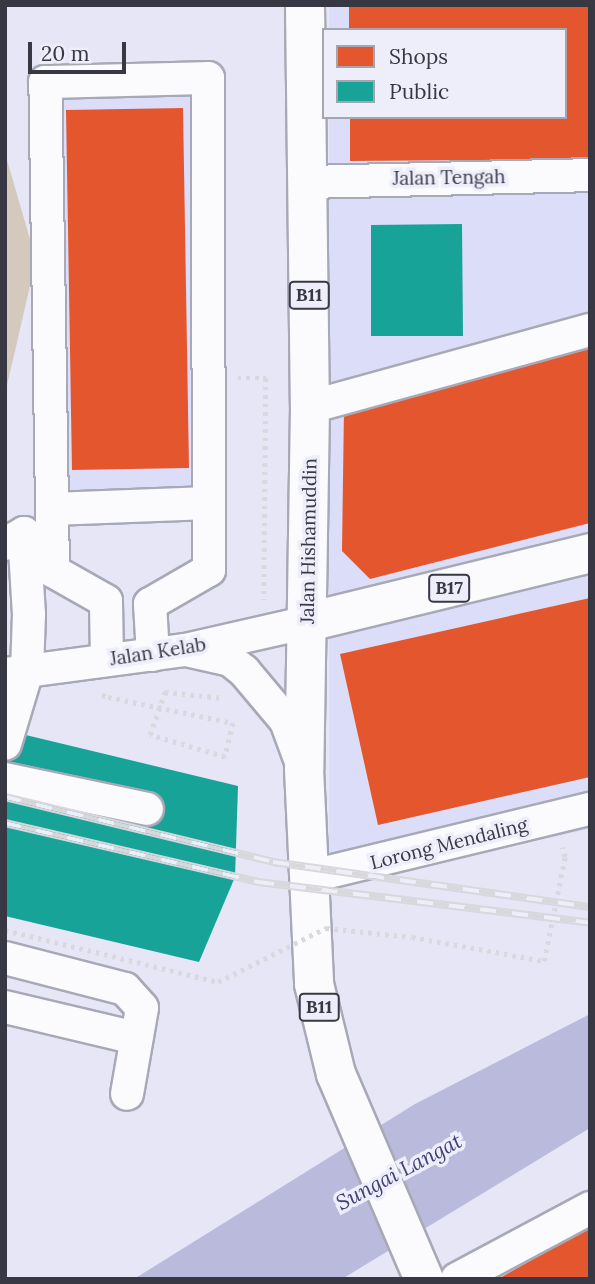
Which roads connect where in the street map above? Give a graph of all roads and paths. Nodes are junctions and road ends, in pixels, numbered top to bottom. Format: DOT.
graph roads {
  1 [pos="305,5"];
  2 [pos="590,175"];
  3 [pos="308,182"];
  4 [pos="590,330"];
  5 [pos="209,377"];
  6 [pos="310,407"];
  7 [pos="209,503"];
  8 [pos="52,509"];
  9 [pos="5,544"];
  10 [pos="590,553"];
  11 [pos="17,615"];
  12 [pos="308,622"];
  13 [pos="264,632"];
  14 [pos="185,650"];
  15 [pos="153,655"];
  16 [pos="107,660"];
  17 [pos="244,671"];
  18 [pos="16,673"];
  19 [pos="91,693"];
  20 [pos="5,744"];
  21 [pos="303,769"];
  22 [pos="5,779"];
  23 [pos="147,809"];
  24 [pos="590,809"];
  25 [pos="554,819"];
  26 [pos="308,877"];
  27 [pos="5,930"];
  28 [pos="5,958"];
  29 [pos="5,1007"];
  30 [pos="136,1038"];
  31 [pos="127,1094"];
  32 [pos="590,1208"];
  33 [pos="420,1270"];
  34 [pos="457,1279"];
  1 -- 3 [label="main road, Jalan Hishamuddin / B11"];
  2 -- 3 [label="street, Jalan Tengah"];
  3 -- 6 [label="main road, Jalan Hishamuddin / B11"];
  4 -- 6 [label="street"];
  5 -- 7 [label="street"];
  5 -- 8 [label="street"];
  5 -- 13 [label="path"];
  6 -- 12 [label="main road, Jalan Hishamuddin / B11"];
  7 -- 8 [label="street"];
  7 -- 15 [label="street"];
  8 -- 16 [label="street"];
  9 -- 11 [label="street"];
  10 -- 12 [label="main road, B17"];
  11 -- 18 [label="street"];
  12 -- 13 [label="street, Jalan Kelab"];
  12 -- 21 [label="main road, Jalan Hishamuddin / B11"];
  13 -- 14 [label="street, Jalan Kelab"];
  14 -- 15 [label="street, Jalan Kelab"];
  14 -- 17 [label="street"];
  15 -- 16 [label="street, Jalan Kelab"];
  16 -- 18 [label="street, Jalan Kelab"];
  17 -- 19 [label="path"];
  17 -- 21 [label="street"];
  18 -- 20 [label="street"];
  21 -- 26 [label="main road, Jalan Hishamuddin / B11"];
  22 -- 23 [label="street"];
  24 -- 25 [label="street, Lorong Mendaling"];
  25 -- 26 [label="street, Lorong Mendaling"];
  25 -- 27 [label="path, bridge"];
  26 -- 33 [label="main road, Jalan Hishamuddin / B11"];
  28 -- 30 [label="street"];
  29 -- 30 [label="street"];
  30 -- 31 [label="street"];
  32 -- 34 [label="street"];
}
